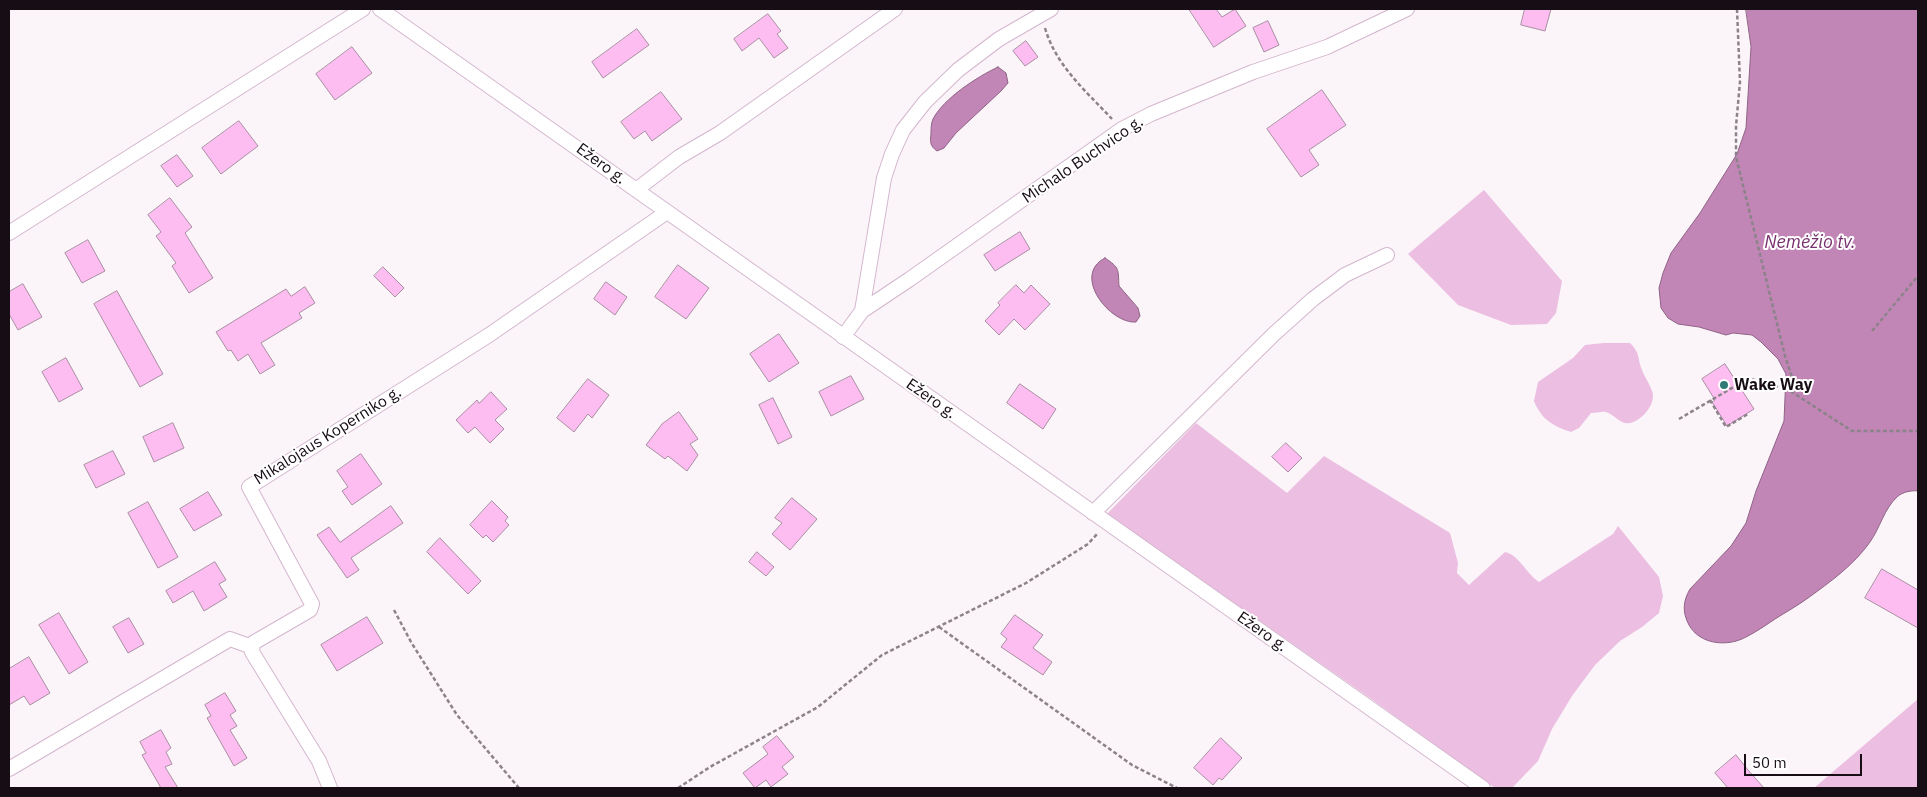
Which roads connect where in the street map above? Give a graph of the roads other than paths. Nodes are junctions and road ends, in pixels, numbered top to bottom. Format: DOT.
graph roads {
  1 [pos="363,9"];
  2 [pos="380,9"];
  3 [pos="895,9"];
  4 [pos="1407,9"];
  5 [pos="1046,12"];
  6 [pos="396,13"];
  7 [pos="636,190"];
  8 [pos="667,212"];
  9 [pos="9,233"];
  10 [pos="1387,255"];
  11 [pos="862,311"];
  12 [pos="843,337"];
  13 [pos="1093,514"];
  14 [pos="252,647"];
  15 [pos="9,769"];
  16 [pos="330,788"];
  17 [pos="1482,788"];
  1 -- 9 [label="street"];
  2 -- 6 [label="street, Ežero g."];
  3 -- 7 [label="street"];
  4 -- 11 [label="street, Michalo Buchvico g."];
  5 -- 11 [label="street"];
  6 -- 7 [label="street, Ežero g."];
  7 -- 8 [label="street, Ežero g."];
  8 -- 12 [label="street, Ežero g."];
  8 -- 14 [label="street, Mikalojaus Koperniko g."];
  10 -- 13 [label="street"];
  11 -- 12 [label="street, Michalo Buchvico g."];
  12 -- 13 [label="street, Ežero g."];
  13 -- 17 [label="street, Ežero g."];
  14 -- 15 [label="street"];
  14 -- 16 [label="street"];
}
